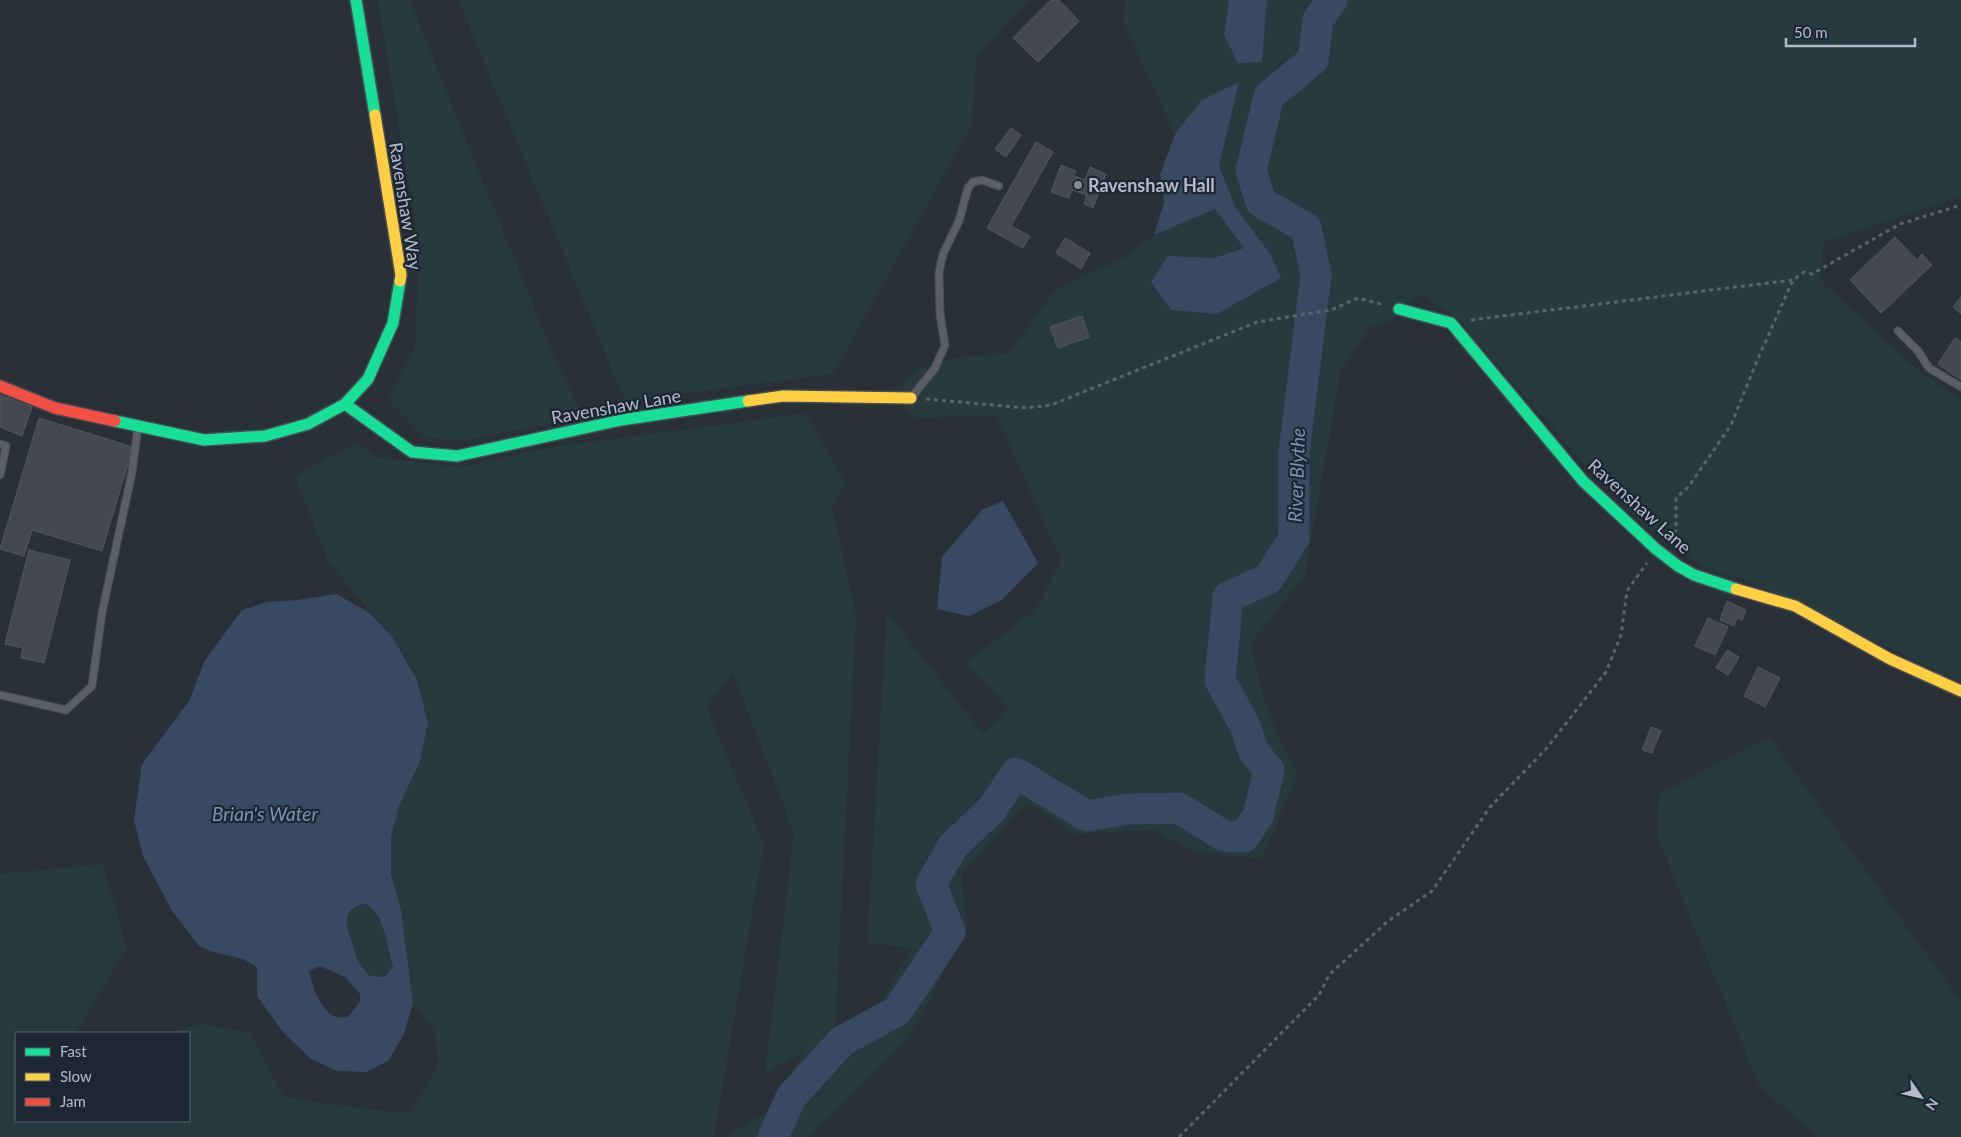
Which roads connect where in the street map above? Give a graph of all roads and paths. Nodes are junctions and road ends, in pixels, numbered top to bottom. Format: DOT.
graph roads {
  1 [pos="356,0"];
  2 [pos="999,186"];
  3 [pos="1961,205"];
  4 [pos="1793,280"];
  5 [pos="1399,309"];
  6 [pos="1451,322"];
  7 [pos="1898,330"];
  8 [pos="0,386"];
  9 [pos="1961,387"];
  10 [pos="911,398"];
  11 [pos="345,404"];
  12 [pos="138,426"];
  13 [pos="0,444"];
  14 [pos="0,475"];
  15 [pos="1656,549"];
  16 [pos="1961,691"];
  17 [pos="0,695"];
  18 [pos="1179,1137"];
  1 -- 11 [label="street, Ravenshaw Way"];
  2 -- 10 [label="lane"];
  3 -- 4 [label="path"];
  4 -- 6 [label="path"];
  4 -- 15 [label="path"];
  5 -- 6 [label="street"];
  5 -- 10 [label="path"];
  6 -- 15 [label="street, Ravenshaw Lane"];
  7 -- 9 [label="lane"];
  8 -- 12 [label="street, Ravenshaw Way"];
  10 -- 11 [label="street, Ravenshaw Lane"];
  11 -- 12 [label="street, Ravenshaw Way"];
  12 -- 17 [label="lane"];
  13 -- 14 [label="lane"];
  15 -- 16 [label="street, Ravenshaw Lane"];
  15 -- 18 [label="path"];
}
